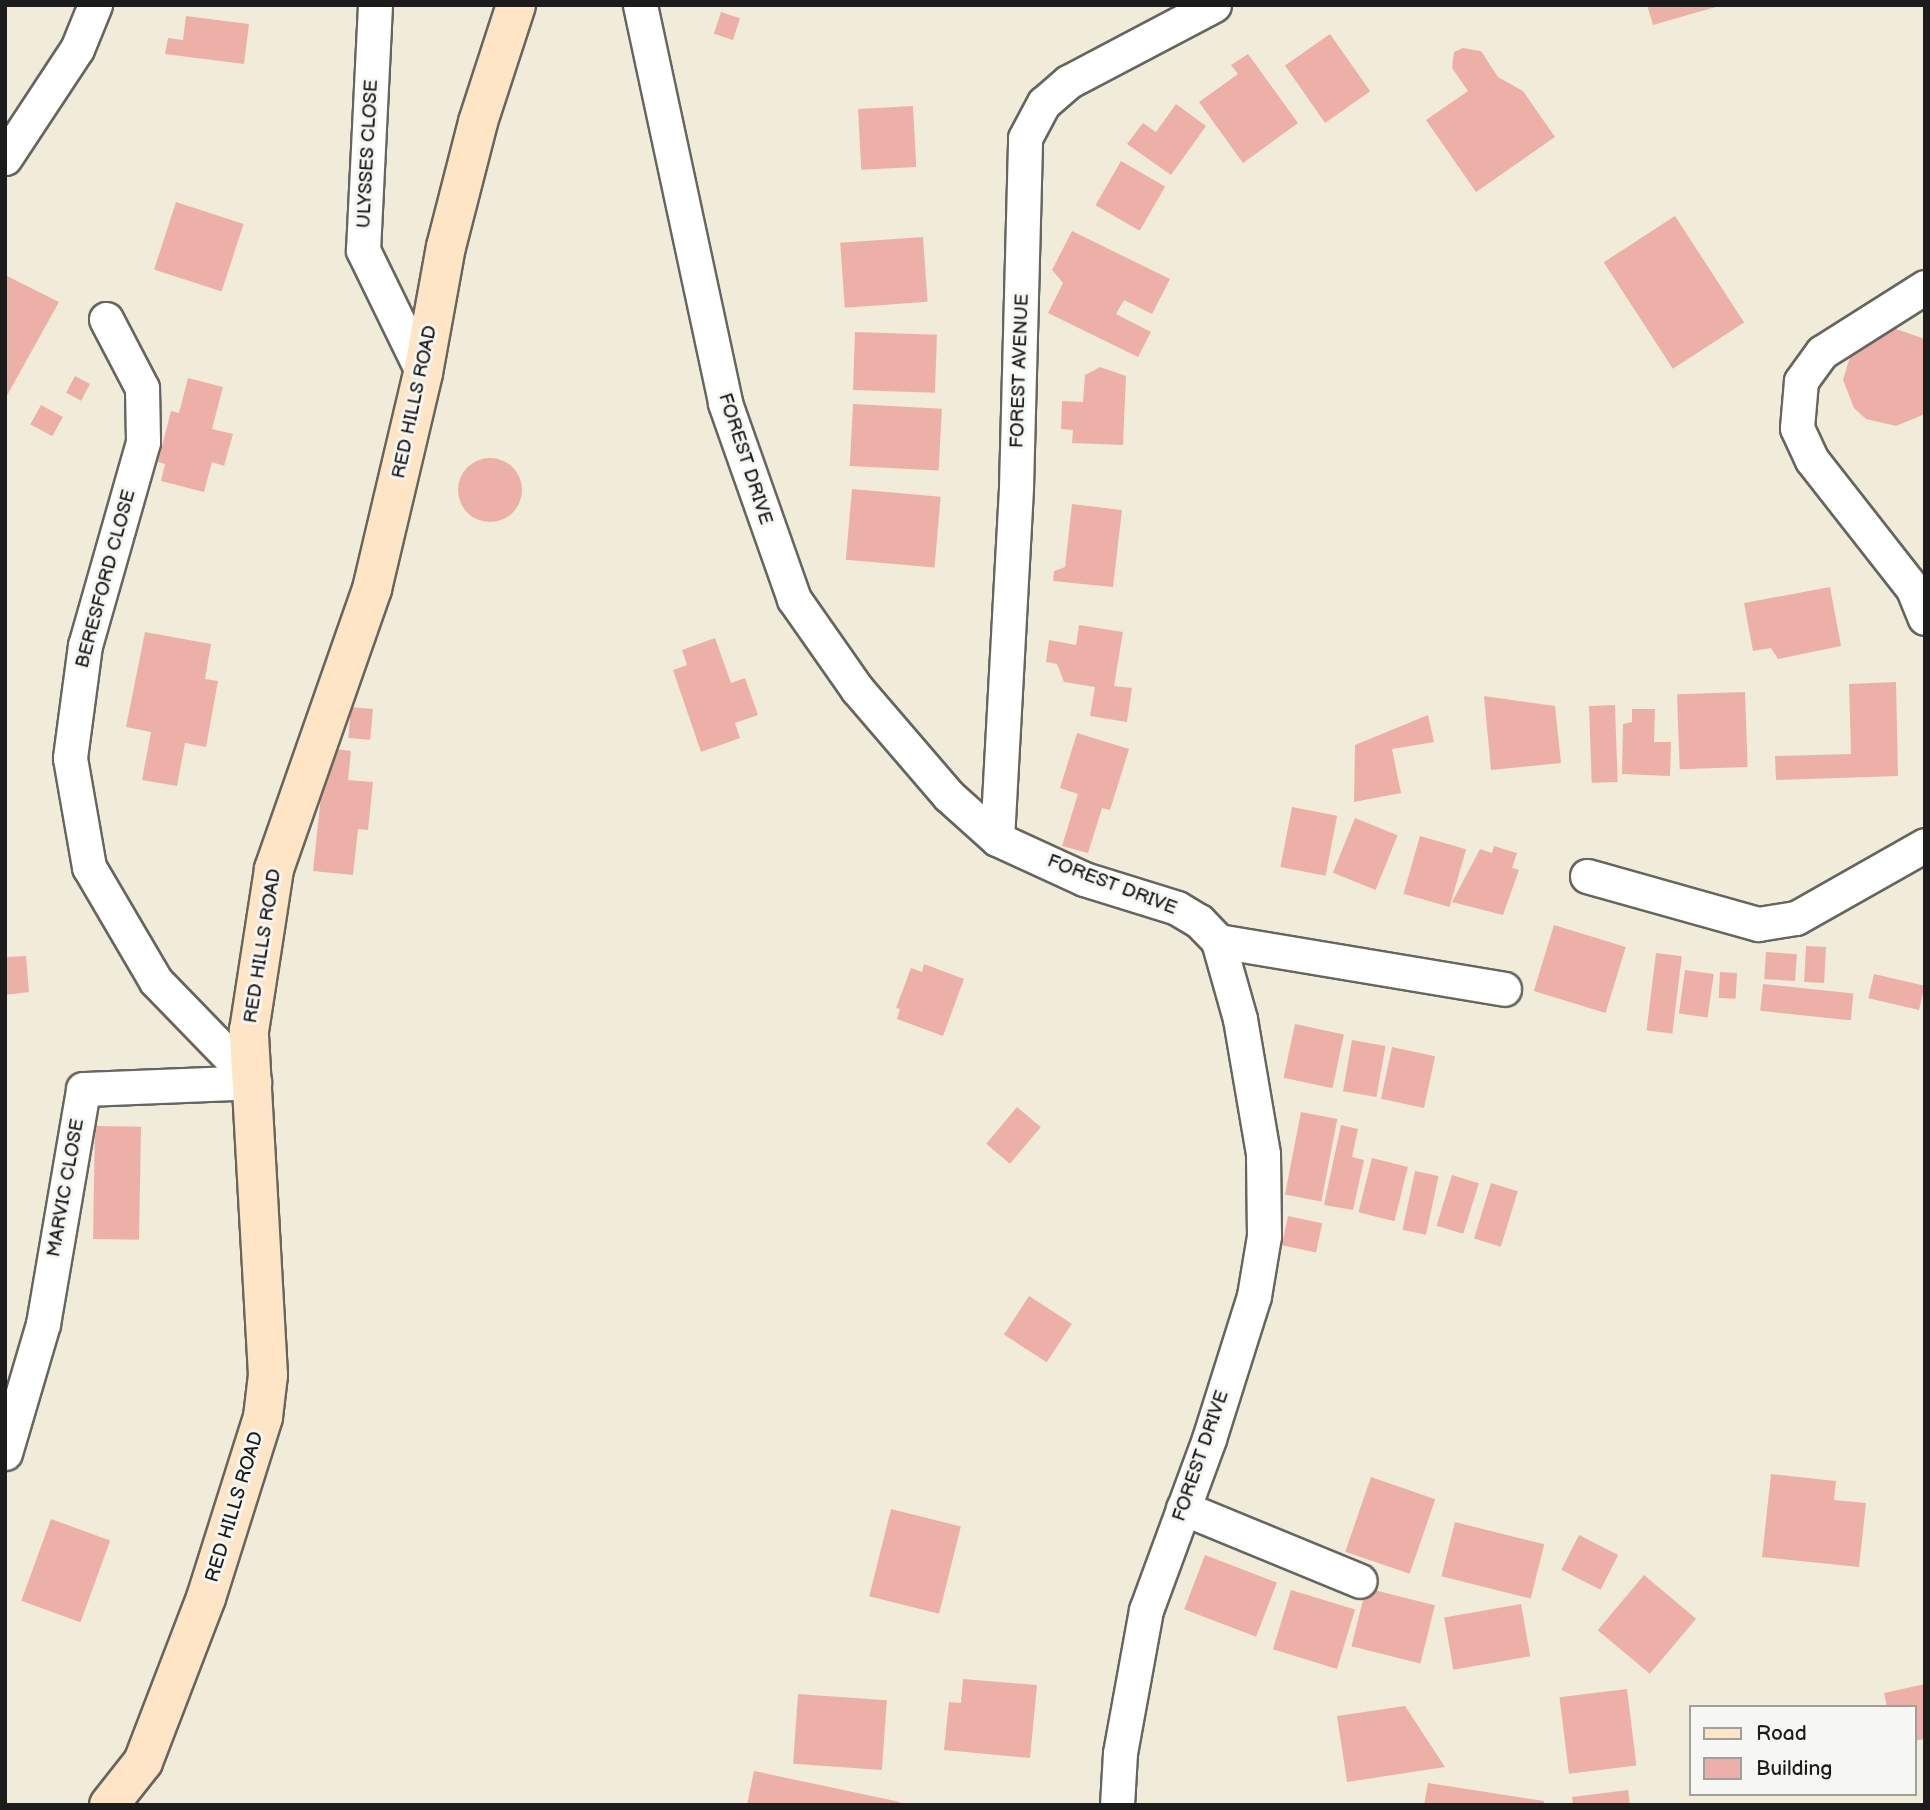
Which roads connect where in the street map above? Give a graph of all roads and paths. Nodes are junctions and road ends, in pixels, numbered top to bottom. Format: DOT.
graph roads {
  1 [pos="95,5"];
  2 [pos="376,5"];
  3 [pos="516,5"];
  4 [pos="640,5"];
  5 [pos="1214,5"];
  6 [pos="8,146"];
  7 [pos="1925,287"];
  8 [pos="106,320"];
  9 [pos="423,373"];
  10 [pos="1925,618"];
  11 [pos="997,839"];
  12 [pos="1925,845"];
  13 [pos="1587,876"];
  14 [pos="1218,941"];
  15 [pos="1504,989"];
  16 [pos="254,1082"];
  17 [pos="5,1453"];
  18 [pos="1183,1508"];
  19 [pos="1360,1581"];
  20 [pos="109,1805"];
  21 [pos="1117,1805"];
  1 -- 6 [label="street"];
  2 -- 9 [label="street, ULYSSES CLOSE"];
  3 -- 9 [label="main road, RED HILLS ROAD"];
  4 -- 11 [label="street, FOREST DRIVE"];
  5 -- 11 [label="street, FOREST AVENUE"];
  7 -- 10 [label="street"];
  8 -- 16 [label="street, BERESFORD CLOSE"];
  9 -- 16 [label="main road, RED HILLS ROAD"];
  11 -- 14 [label="street, FOREST DRIVE"];
  12 -- 13 [label="street"];
  14 -- 15 [label="street"];
  14 -- 18 [label="street, FOREST DRIVE"];
  16 -- 17 [label="street, MARVIC CLOSE"];
  16 -- 20 [label="main road, RED HILLS ROAD"];
  18 -- 19 [label="street"];
  18 -- 21 [label="street, FOREST DRIVE"];
}
